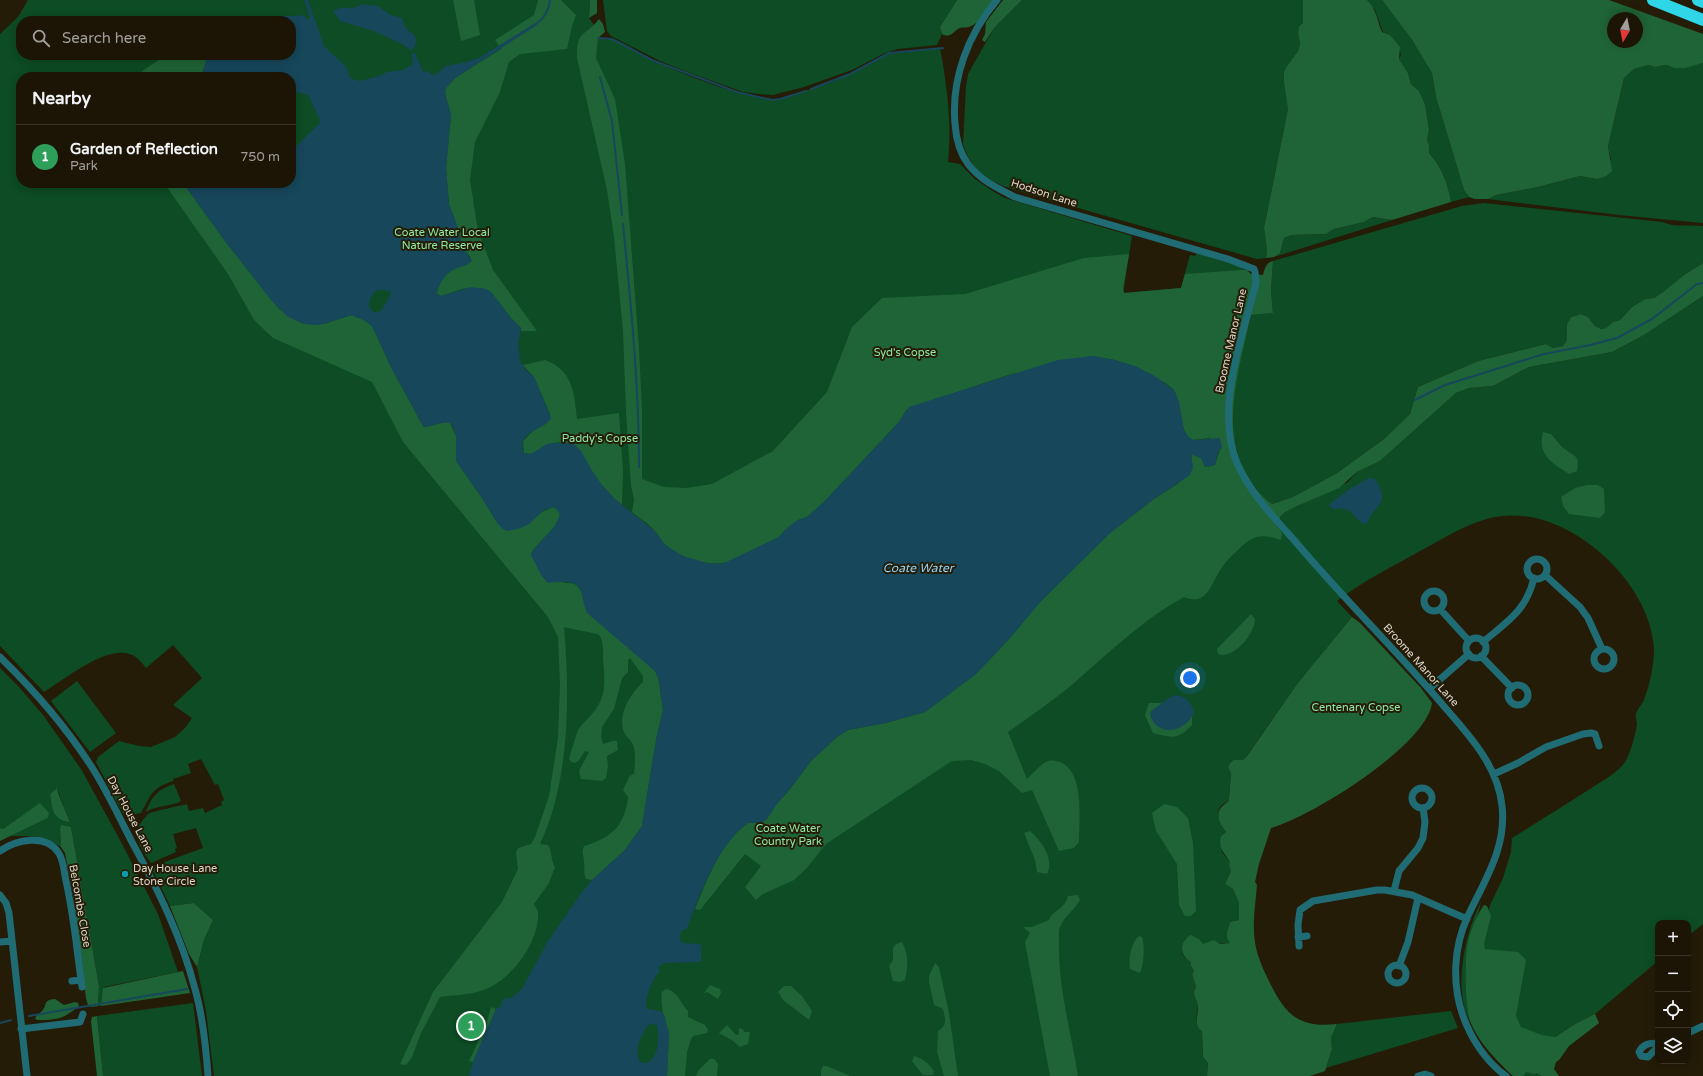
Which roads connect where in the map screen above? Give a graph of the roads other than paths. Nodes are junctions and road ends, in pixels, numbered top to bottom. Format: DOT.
graph roads {
  1 [pos="997,0"];
  2 [pos="1653,0"];
  3 [pos="1698,0"];
  4 [pos="1703,2"];
  5 [pos="1703,20"];
  6 [pos="1256,283"];
  7 [pos="1545,575"];
  8 [pos="1534,578"];
  9 [pos="1440,609"];
  10 [pos="1469,641"];
  11 [pos="1483,642"];
  12 [pos="1602,650"];
  13 [pos="1469,654"];
  14 [pos="1481,656"];
  15 [pos="0,657"];
  16 [pos="1512,688"];
  17 [pos="1429,689"];
  18 [pos="1599,746"];
  19 [pos="1494,774"];
  20 [pos="1423,808"];
  21 [pos="0,851"];
  22 [pos="1394,891"];
  23 [pos="0,895"];
  24 [pos="1418,898"];
  25 [pos="1467,919"];
  26 [pos="1307,936"];
  27 [pos="1298,937"];
  28 [pos="12,941"];
  29 [pos="0,942"];
  30 [pos="1299,946"];
  31 [pos="1399,966"];
  32 [pos="72,981"];
  33 [pos="83,1014"];
  34 [pos="1703,1026"];
  35 [pos="22,1029"];
  36 [pos="1691,1032"];
  37 [pos="1655,1043"];
  38 [pos="1655,1051"];
  39 [pos="27,1076"];
  40 [pos="208,1076"];
  41 [pos="1418,1076"];
  42 [pos="1431,1076"];
  43 [pos="1506,1076"];
  1 -- 6 [label="street, Hodson Lane"];
  2 -- 5 [label="highway"];
  3 -- 4 [label="highway"];
  6 -- 17 [label="street, Broome Manor Lane"];
  7 -- 8 [label="street"];
  7 -- 8 [label="street"];
  7 -- 12 [label="street"];
  8 -- 11 [label="street"];
  9 -- 10 [label="street"];
  10 -- 11 [label="street"];
  10 -- 13 [label="street"];
  11 -- 14 [label="street"];
  13 -- 14 [label="street"];
  13 -- 17 [label="street"];
  14 -- 16 [label="street"];
  15 -- 40 [label="street, Day House Lane"];
  17 -- 19 [label="street, Broome Manor Lane"];
  18 -- 19 [label="street"];
  19 -- 25 [label="street, Broome Manor Lane"];
  20 -- 22 [label="street"];
  21 -- 32 [label="street, Belcombe Close"];
  22 -- 24 [label="street"];
  22 -- 27 [label="street"];
  23 -- 28 [label="street"];
  24 -- 25 [label="street"];
  24 -- 31 [label="street"];
  25 -- 43 [label="street, Broome Manor Lane"];
  26 -- 27 [label="street"];
  27 -- 30 [label="street"];
  28 -- 29 [label="street"];
  28 -- 35 [label="street"];
  33 -- 35 [label="street"];
  34 -- 36 [label="street"];
  35 -- 39 [label="street"];
  37 -- 38 [label="street"];
  41 -- 42 [label="street"];
}
